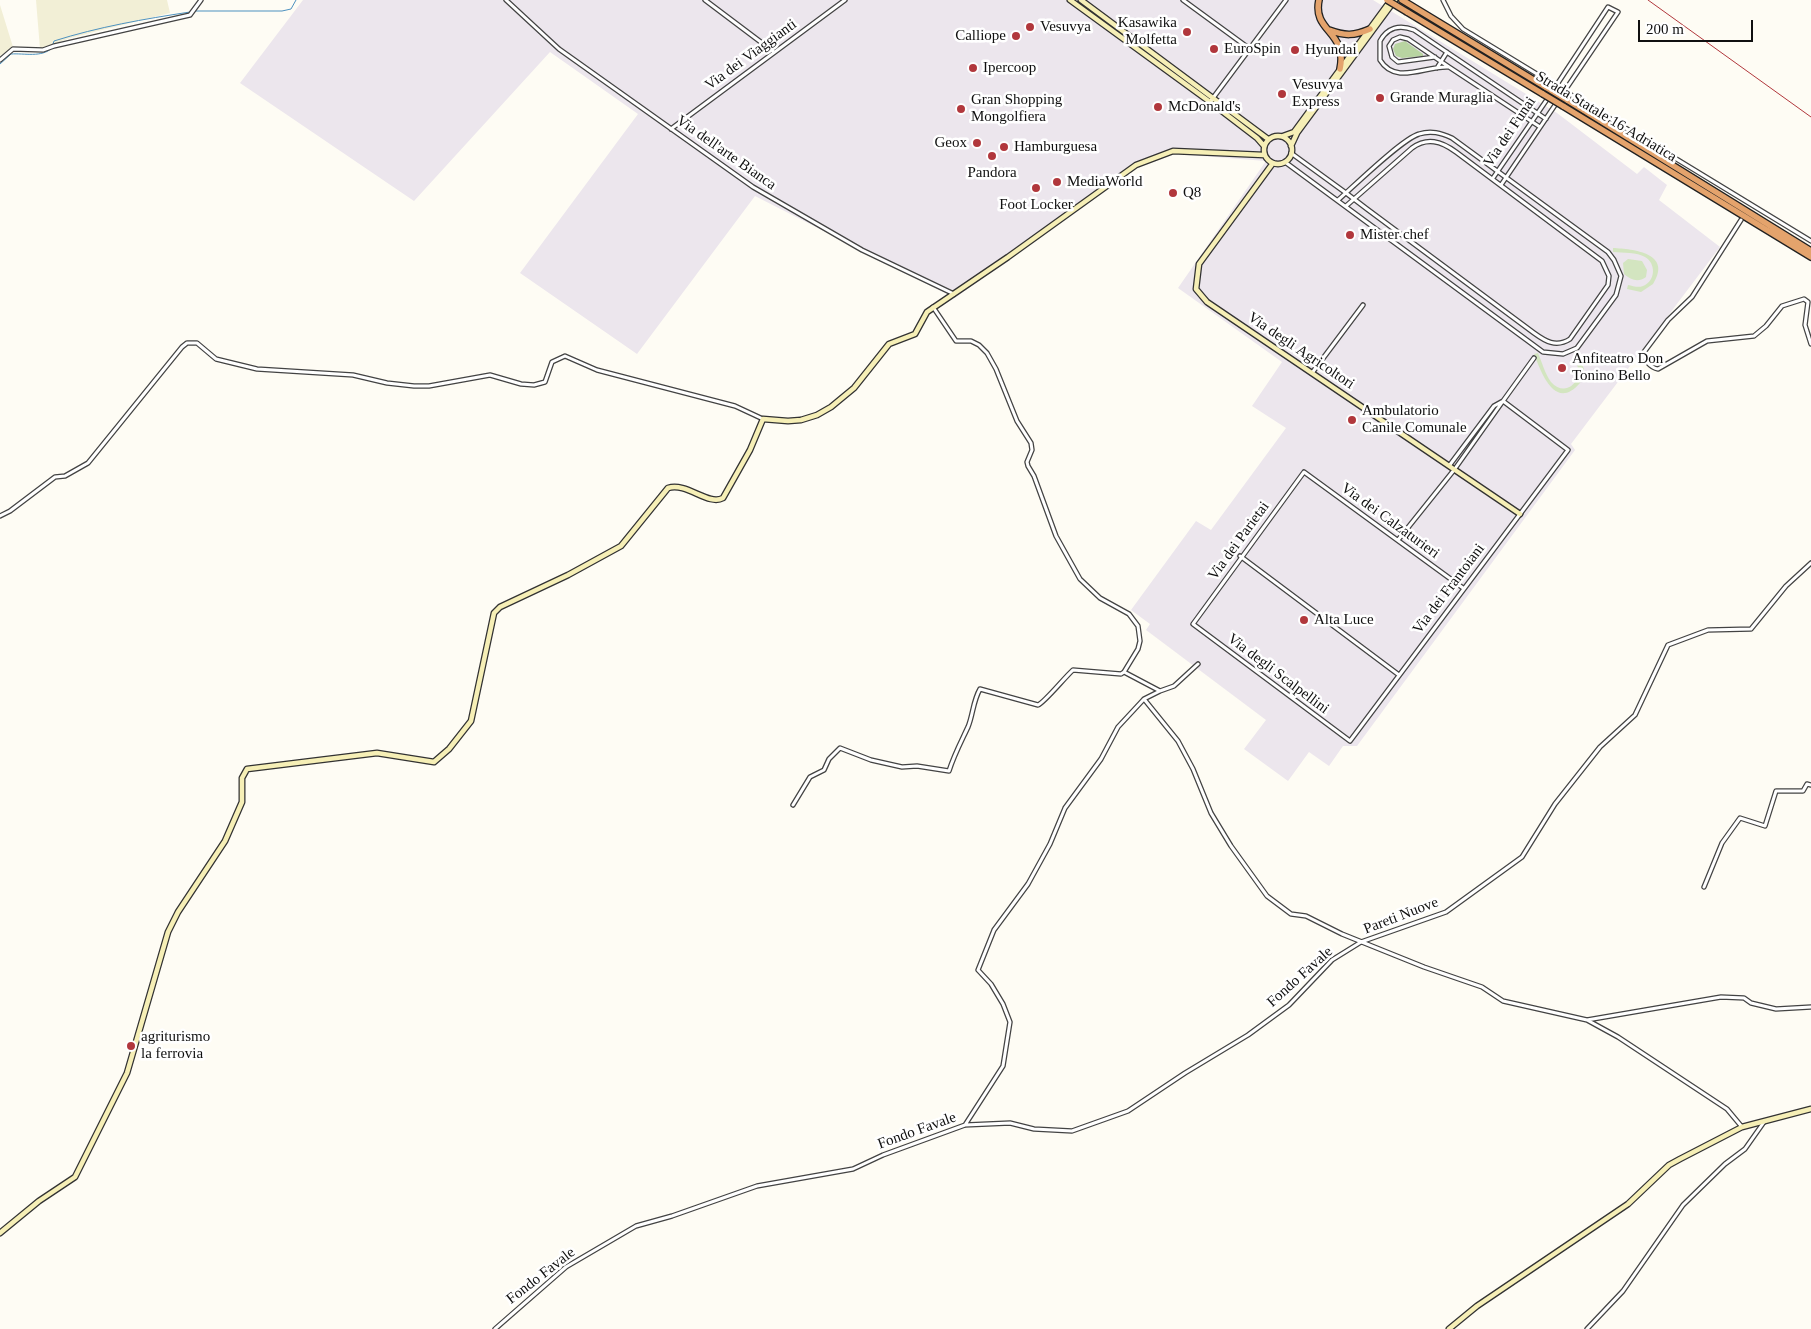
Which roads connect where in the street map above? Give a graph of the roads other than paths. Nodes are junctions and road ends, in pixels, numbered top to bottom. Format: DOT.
graph roads {
  1 [pos="201,0"];
  2 [pos="506,0"];
  3 [pos="705,0"];
  4 [pos="845,0"];
  5 [pos="1070,0"];
  6 [pos="1081,0"];
  7 [pos="1183,0"];
  8 [pos="1286,0"];
  9 [pos="1319,0"];
  10 [pos="1389,0"];
  11 [pos="1395,0"];
  12 [pos="1402,0"];
  13 [pos="1444,0"];
  14 [pos="1370,29"];
  15 [pos="1327,30"];
  16 [pos="1250,49"];
  17 [pos="774,52"];
  18 [pos="1447,52"];
  19 [pos="1435,57"];
  20 [pos="0,60"];
  21 [pos="1441,62"];
  22 [pos="1437,68"];
  23 [pos="1340,69"];
  24 [pos="1452,69"];
  25 [pos="1557,85"];
  26 [pos="1566,90"];
  27 [pos="1545,91"];
  28 [pos="1212,100"];
  29 [pos="1565,103"];
  30 [pos="1537,113"];
  31 [pos="1546,118"];
  32 [pos="1532,122"];
  33 [pos="1540,127"];
  34 [pos="671,129"];
  35 [pos="1296,132"];
  36 [pos="1283,136"];
  37 [pos="1268,139"];
  38 [pos="1264,146"];
  39 [pos="1291,146"];
  40 [pos="1470,151"];
  41 [pos="1291,153"];
  42 [pos="1264,155"];
  43 [pos="1465,158"];
  44 [pos="1285,162"];
  45 [pos="1273,163"];
  46 [pos="1498,171"];
  47 [pos="1493,178"];
  48 [pos="1506,178"];
  49 [pos="1501,185"];
  50 [pos="1346,194"];
  51 [pos="1354,199"];
  52 [pos="1338,200"];
  53 [pos="1346,206"];
  54 [pos="1741,220"];
  55 [pos="1776,236"];
  56 [pos="1811,241"];
  57 [pos="1811,250"];
  58 [pos="1811,257"];
  59 [pos="1811,262"];
  60 [pos="954,294"];
  61 [pos="1363,305"];
  62 [pos="933,308"];
  63 [pos="1811,344"];
  64 [pos="1534,358"];
  65 [pos="1312,374"];
  66 [pos="1503,401"];
  67 [pos="763,419"];
  68 [pos="1449,466"];
  69 [pos="1454,470"];
  70 [pos="1304,472"];
  71 [pos="1520,514"];
  72 [pos="0,516"];
  73 [pos="1398,540"];
  74 [pos="1240,556"];
  75 [pos="1811,563"];
  76 [pos="1463,588"];
  77 [pos="1193,624"];
  78 [pos="1198,664"];
  79 [pos="1124,672"];
  80 [pos="1399,675"];
  81 [pos="1160,691"];
  82 [pos="1144,699"];
  83 [pos="1350,742"];
  84 [pos="1811,785"];
  85 [pos="793,804"];
  86 [pos="1704,886"];
  87 [pos="1361,942"];
  88 [pos="1811,1007"];
  89 [pos="1587,1020"];
  90 [pos="1811,1109"];
  91 [pos="1765,1120"];
  92 [pos="965,1125"];
  93 [pos="1742,1127"];
  94 [pos="0,1233"];
  95 [pos="495,1329"];
  96 [pos="1448,1329"];
  97 [pos="1587,1329"];
  1 -- 20 [label="street"];
  2 -- 34 [label="street, Via dell'arte Bianca"];
  3 -- 17 [label="street"];
  4 -- 17 [label="street, Via dei Viaggianti"];
  5 -- 28 [label="street"];
  6 -- 28 [label="street"];
  7 -- 16 [label="street"];
  8 -- 16 [label="street"];
  9 -- 15 [label="highway"];
  10 -- 14 [label="street"];
  10 -- 27 [label="highway, Strada Statale 16 Adriatica, bridge"];
  11 -- 35 [label="street"];
  12 -- 27 [label="highway, Strada Statale 16 Adriatica"];
  13 -- 25 [label="street"];
  14 -- 15 [label="highway"];
  14 -- 23 [label="street"];
  15 -- 23 [label="highway"];
  16 -- 28 [label="street"];
  17 -- 34 [label="street, Via dei Viaggianti"];
  18 -- 21 [label="street"];
  18 -- 22 [label="street"];
  18 -- 30 [label="street"];
  19 -- 19 [label="street"];
  19 -- 21 [label="street"];
  21 -- 22 [label="street"];
  21 -- 24 [label="street"];
  22 -- 24 [label="street"];
  23 -- 35 [label="street"];
  24 -- 32 [label="street"];
  25 -- 26 [label="street"];
  25 -- 26 [label="street, Via dei Funai"];
  25 -- 30 [label="street, Via dei Funai"];
  26 -- 31 [label="street, Via dei Funai"];
  26 -- 56 [label="street"];
  27 -- 29 [label="highway, Strada Statale 16 Adriatica, bridge"];
  28 -- 37 [label="street"];
  28 -- 38 [label="street"];
  29 -- 55 [label="highway, Strada Statale 16 Adriatica"];
  29 -- 57 [label="highway, Strada Statale 16 Adriatica"];
  30 -- 31 [label="street"];
  30 -- 32 [label="street, Via dei Funai"];
  31 -- 33 [label="street, Via dei Funai"];
  32 -- 33 [label="street"];
  32 -- 46 [label="street, Via dei Funai"];
  33 -- 48 [label="street, Via dei Funai"];
  34 -- 60 [label="street, Via dell'arte Bianca"];
  35 -- 36 [label="street"];
  35 -- 39 [label="street"];
  36 -- 37 [label="street"];
  36 -- 39 [label="street"];
  37 -- 38 [label="street"];
  38 -- 42 [label="street"];
  39 -- 41 [label="street"];
  40 -- 43 [label="street"];
  40 -- 46 [label="street"];
  40 -- 50 [label="street"];
  41 -- 44 [label="street"];
  41 -- 50 [label="street"];
  42 -- 45 [label="street"];
  42 -- 60 [label="street"];
  43 -- 47 [label="street"];
  43 -- 51 [label="street"];
  44 -- 45 [label="street"];
  44 -- 52 [label="street"];
  45 -- 65 [label="street, Via degli Agricoltori"];
  46 -- 47 [label="street, Via dei Funai"];
  46 -- 48 [label="street"];
  47 -- 49 [label="street"];
  48 -- 49 [label="street, Via dei Funai"];
  48 -- 53 [label="street"];
  49 -- 51 [label="street"];
  50 -- 51 [label="street"];
  50 -- 52 [label="street"];
  51 -- 53 [label="street"];
  52 -- 53 [label="street"];
  54 -- 63 [label="street"];
  55 -- 58 [label="highway, Strada Statale 16 Adriatica"];
  55 -- 59 [label="highway"];
  60 -- 62 [label="street"];
  61 -- 65 [label="street"];
  62 -- 67 [label="street"];
  62 -- 79 [label="street"];
  64 -- 66 [label="street"];
  65 -- 68 [label="street, Via degli Agricoltori"];
  66 -- 68 [label="street"];
  66 -- 69 [label="street"];
  66 -- 71 [label="street, Via dei Frantoiani"];
  67 -- 72 [label="street"];
  67 -- 94 [label="street"];
  68 -- 69 [label="street, Via degli Agricoltori"];
  69 -- 71 [label="street, Via degli Agricoltori"];
  69 -- 73 [label="street"];
  70 -- 73 [label="street, Via dei Calzaturieri"];
  70 -- 74 [label="street, Via dei Parietai"];
  71 -- 76 [label="street, Via dei Frantoiani"];
  73 -- 76 [label="street, Via dei Calzaturieri"];
  74 -- 77 [label="street, Via dei Parietai"];
  74 -- 80 [label="street"];
  75 -- 87 [label="street, Pareti Nuove"];
  76 -- 80 [label="street, Via dei Frantoiani"];
  77 -- 83 [label="street, Via degli Scalpellini"];
  78 -- 81 [label="street"];
  79 -- 81 [label="street"];
  79 -- 85 [label="street"];
  80 -- 83 [label="street, Via dei Frantoiani"];
  81 -- 82 [label="street"];
  82 -- 87 [label="street"];
  82 -- 92 [label="street"];
  84 -- 86 [label="street"];
  87 -- 89 [label="street, Pareti Nuove"];
  87 -- 92 [label="street, Fondo Favale"];
  88 -- 89 [label="street, Pareti Nuove"];
  89 -- 93 [label="street"];
  90 -- 91 [label="street"];
  91 -- 93 [label="street"];
  91 -- 97 [label="street"];
  92 -- 95 [label="street, Fondo Favale"];
  93 -- 96 [label="street"];
}
